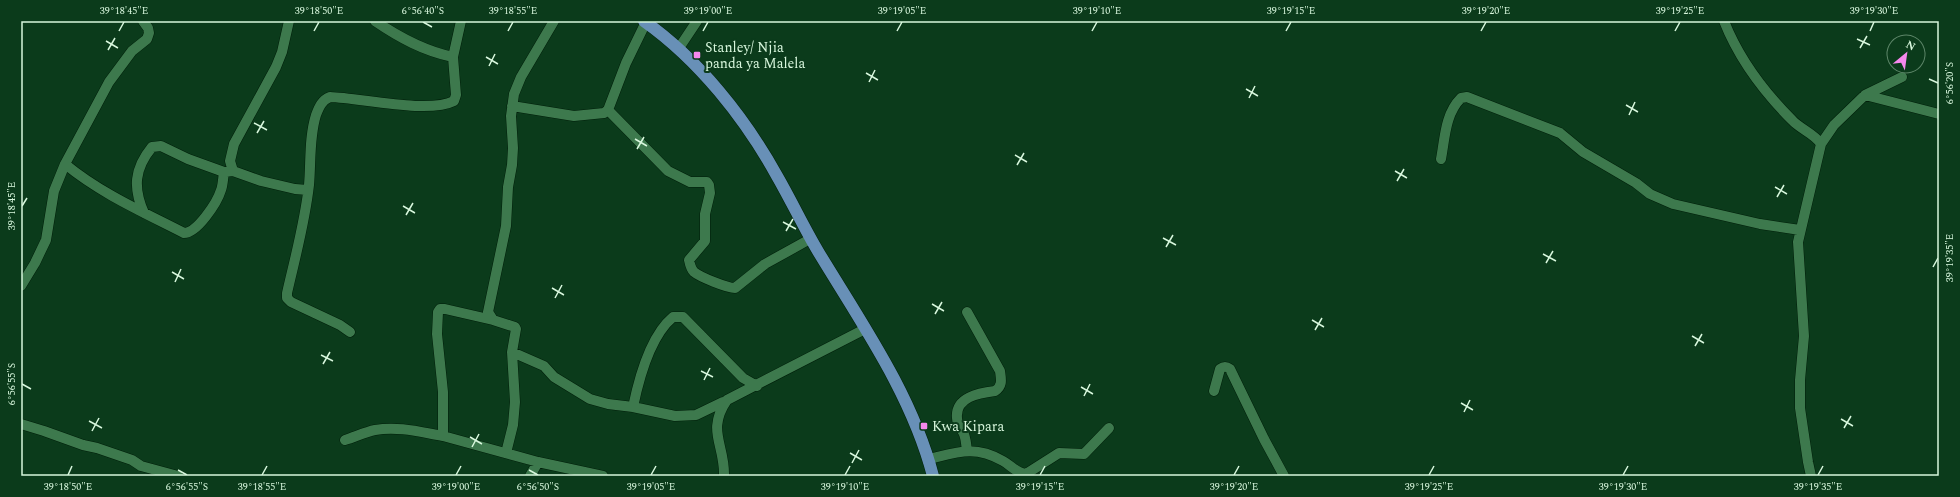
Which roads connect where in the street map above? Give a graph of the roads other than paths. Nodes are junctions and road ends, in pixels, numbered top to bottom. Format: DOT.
graph roads {
  1 [pos="143,21"];
  2 [pos="289,21"];
  3 [pos="375,21"];
  4 [pos="462,21"];
  5 [pos="554,21"];
  6 [pos="697,21"];
  7 [pos="1724,21"];
  8 [pos="645,22"];
  9 [pos="679,48"];
  10 [pos="453,57"];
  11 [pos="1902,77"];
  12 [pos="1864,95"];
  13 [pos="512,106"];
  14 [pos="608,110"];
  15 [pos="1939,114"];
  16 [pos="1821,144"];
  17 [pos="1441,158"];
  18 [pos="65,164"];
  19 [pos="228,171"];
  20 [pos="308,190"];
  21 [pos="144,213"];
  22 [pos="1800,230"];
  23 [pos="810,239"];
  24 [pos="21,286"];
  25 [pos="967,312"];
  26 [pos="493,320"];
  27 [pos="865,329"];
  28 [pos="350,332"];
  29 [pos="512,352"];
  30 [pos="757,386"];
  31 [pos="1214,391"];
  32 [pos="727,400"];
  33 [pos="633,407"];
  34 [pos="21,424"];
  35 [pos="1109,428"];
  36 [pos="443,436"];
  37 [pos="345,440"];
  38 [pos="967,450"];
  39 [pos="506,453"];
  40 [pos="929,459"];
  41 [pos="538,462"];
  42 [pos="178,476"];
  43 [pos="530,476"];
  44 [pos="603,476"];
  45 [pos="724,476"];
  46 [pos="933,476"];
  47 [pos="1284,476"];
  48 [pos="1811,476"];
  1 -- 18 [label="street"];
  2 -- 19 [label="street"];
  3 -- 10 [label="street"];
  4 -- 10 [label="street"];
  5 -- 13 [label="street"];
  6 -- 9 [label="street"];
  7 -- 16 [label="street"];
  8 -- 9 [label="main road"];
  8 -- 14 [label="street"];
  9 -- 23 [label="main road"];
  10 -- 20 [label="street"];
  11 -- 12 [label="street"];
  12 -- 15 [label="street"];
  12 -- 16 [label="street"];
  13 -- 14 [label="street"];
  13 -- 26 [label="street"];
  14 -- 23 [label="street"];
  16 -- 22 [label="street"];
  17 -- 22 [label="street"];
  18 -- 21 [label="street"];
  18 -- 24 [label="street"];
  19 -- 20 [label="street"];
  19 -- 21 [label="street"];
  19 -- 21 [label="street"];
  20 -- 28 [label="street"];
  22 -- 48 [label="street"];
  23 -- 27 [label="main road"];
  25 -- 38 [label="street"];
  26 -- 29 [label="street"];
  26 -- 36 [label="street"];
  27 -- 30 [label="street"];
  27 -- 40 [label="main road"];
  29 -- 33 [label="street"];
  29 -- 39 [label="street"];
  30 -- 32 [label="street"];
  30 -- 33 [label="street"];
  31 -- 47 [label="street"];
  32 -- 33 [label="street"];
  32 -- 45 [label="street"];
  34 -- 42 [label="street"];
  35 -- 38 [label="street"];
  36 -- 37 [label="street"];
  36 -- 39 [label="street"];
  38 -- 40 [label="street"];
  39 -- 41 [label="street"];
  40 -- 46 [label="main road"];
  41 -- 43 [label="street"];
  41 -- 44 [label="street"];
}
